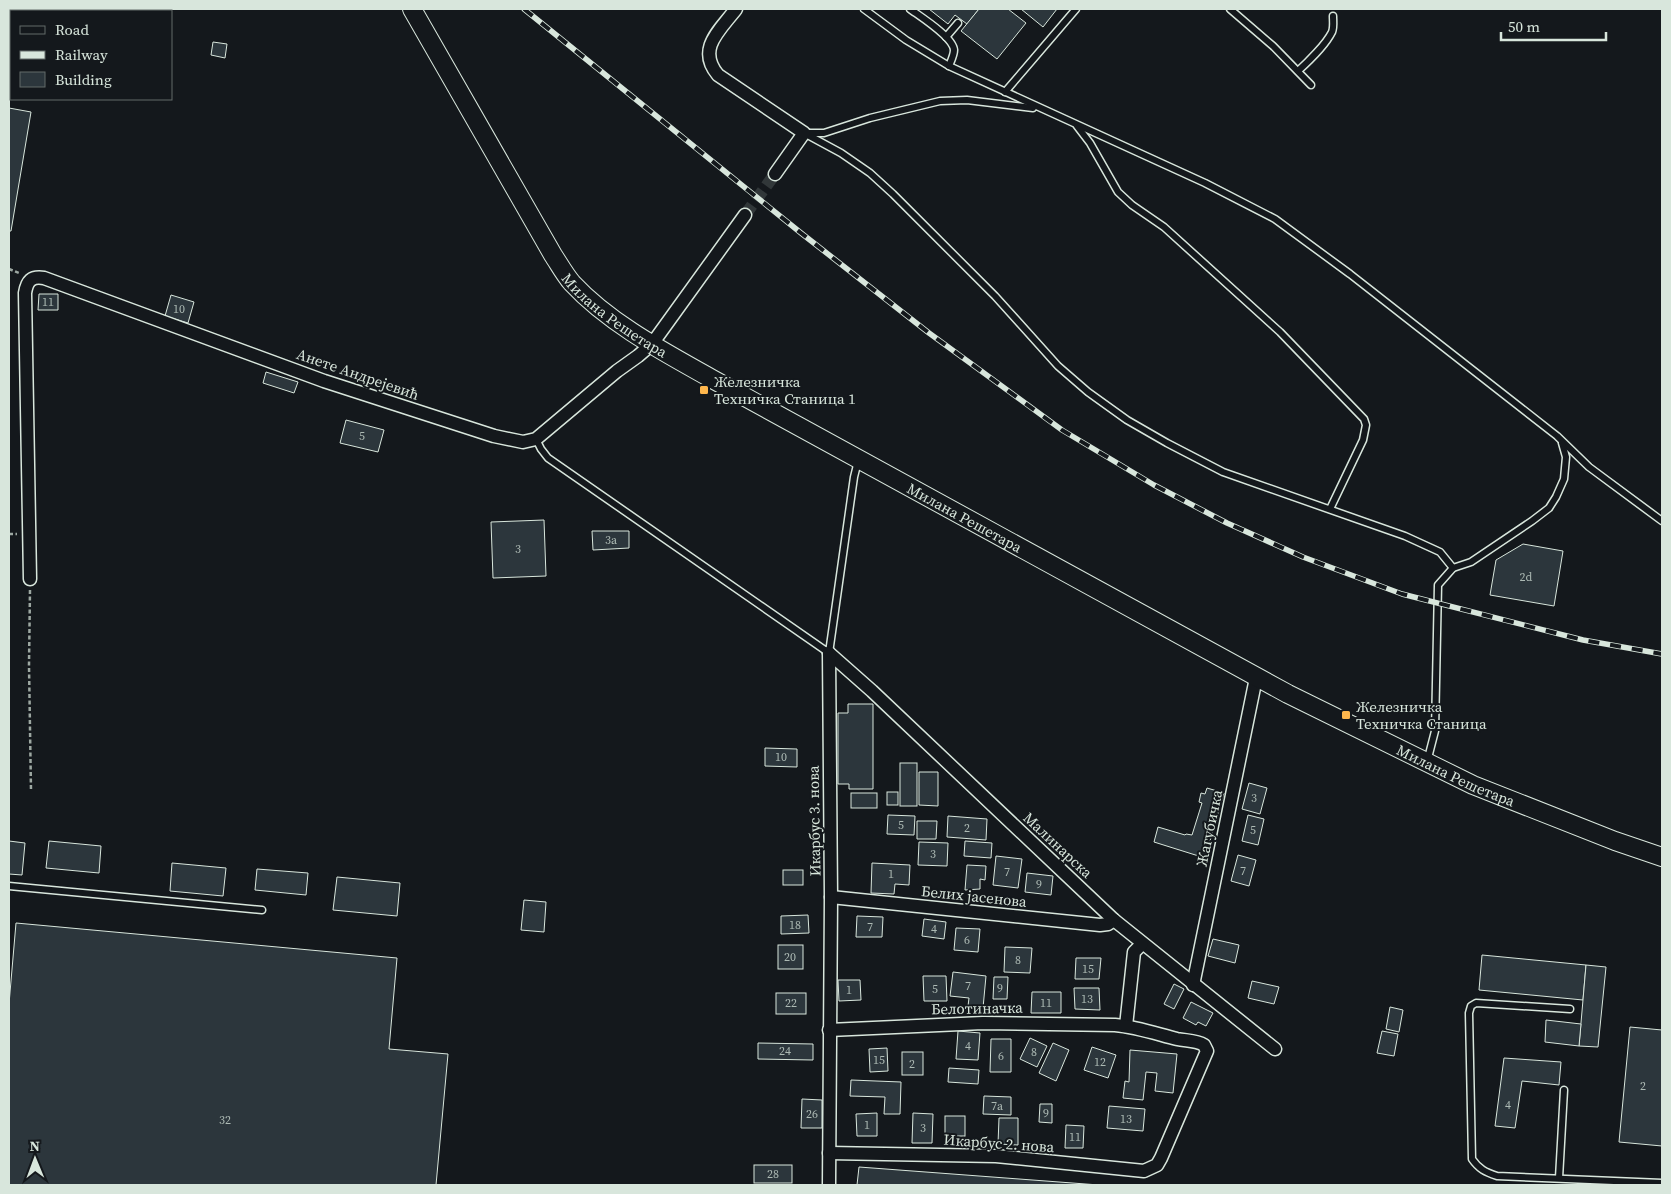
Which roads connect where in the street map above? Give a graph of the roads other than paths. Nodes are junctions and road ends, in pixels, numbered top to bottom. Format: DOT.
graph roads {
  1 [pos="412,9"];
  2 [pos="736,9"];
  3 [pos="864,9"];
  4 [pos="910,9"];
  5 [pos="1076,9"];
  6 [pos="1230,9"];
  7 [pos="1333,16"];
  8 [pos="958,23"];
  9 [pos="946,37"];
  10 [pos="949,66"];
  11 [pos="1298,71"];
  12 [pos="1311,85"];
  13 [pos="1005,92"];
  14 [pos="1042,109"];
  15 [pos="1076,125"];
  16 [pos="804,133"];
  17 [pos="774,174"];
  18 [pos="745,214"];
  19 [pos="652,344"];
  20 [pos="1557,436"];
  21 [pos="536,440"];
  22 [pos="859,460"];
  23 [pos="1330,509"];
  24 [pos="1662,521"];
  25 [pos="1453,568"];
  26 [pos="30,579"];
  27 [pos="829,653"];
  28 [pos="1256,678"];
  29 [pos="1426,763"];
  30 [pos="1662,857"];
  31 [pos="9,886"];
  32 [pos="831,897"];
  33 [pos="262,910"];
  34 [pos="1114,920"];
  35 [pos="1142,944"];
  36 [pos="1193,985"];
  37 [pos="1570,1009"];
  38 [pos="1126,1026"];
  39 [pos="829,1030"];
  40 [pos="1274,1049"];
  41 [pos="1564,1090"];
  42 [pos="829,1153"];
  43 [pos="1162,1158"];
  44 [pos="1559,1178"];
  45 [pos="1662,1183"];
  46 [pos="829,1185"];
  1 -- 19 [label="street, Милана Решетара"];
  2 -- 16 [label="street"];
  3 -- 10 [label="lane"];
  4 -- 9 [label="lane"];
  5 -- 13 [label="lane"];
  6 -- 11 [label="lane"];
  7 -- 11 [label="lane"];
  8 -- 9 [label="lane"];
  9 -- 10 [label="lane"];
  10 -- 13 [label="lane"];
  11 -- 12 [label="lane"];
  13 -- 14 [label="lane"];
  14 -- 15 [label="lane"];
  14 -- 16 [label="lane"];
  15 -- 20 [label="lane"];
  15 -- 23 [label="lane"];
  16 -- 17 [label="street"];
  16 -- 23 [label="lane"];
  18 -- 19 [label="street"];
  19 -- 21 [label="street"];
  19 -- 22 [label="street, Милана Решетара"];
  20 -- 24 [label="lane"];
  20 -- 25 [label="lane"];
  21 -- 26 [label="street, Анете Андрејевић"];
  21 -- 27 [label="lane"];
  22 -- 27 [label="lane, Икарбус 3. нова"];
  22 -- 28 [label="street, Милана Решетара"];
  23 -- 25 [label="lane"];
  25 -- 29 [label="lane"];
  27 -- 32 [label="street, Икарбус 3. нова"];
  27 -- 34 [label="street, Малинарска"];
  28 -- 29 [label="street, Милана Решетара"];
  28 -- 36 [label="street, Жагубичка"];
  29 -- 30 [label="street, Милана Решетара"];
  31 -- 33 [label="lane"];
  32 -- 34 [label="street, Белих јасенова"];
  32 -- 39 [label="street, Икарбус 3. нова"];
  34 -- 35 [label="street, Малинарска"];
  35 -- 36 [label="street, Малинарска"];
  35 -- 38 [label="street"];
  36 -- 40 [label="street, Малинарска"];
  37 -- 44 [label="lane"];
  38 -- 39 [label="street, Белотиначка"];
  38 -- 43 [label="street, Белотиначка"];
  39 -- 42 [label="street, Икарбус 3. нова"];
  41 -- 44 [label="lane"];
  42 -- 43 [label="street, Икарбус 2. нова"];
  42 -- 46 [label="street, Икарбус 3. нова"];
  44 -- 45 [label="lane"];
}
